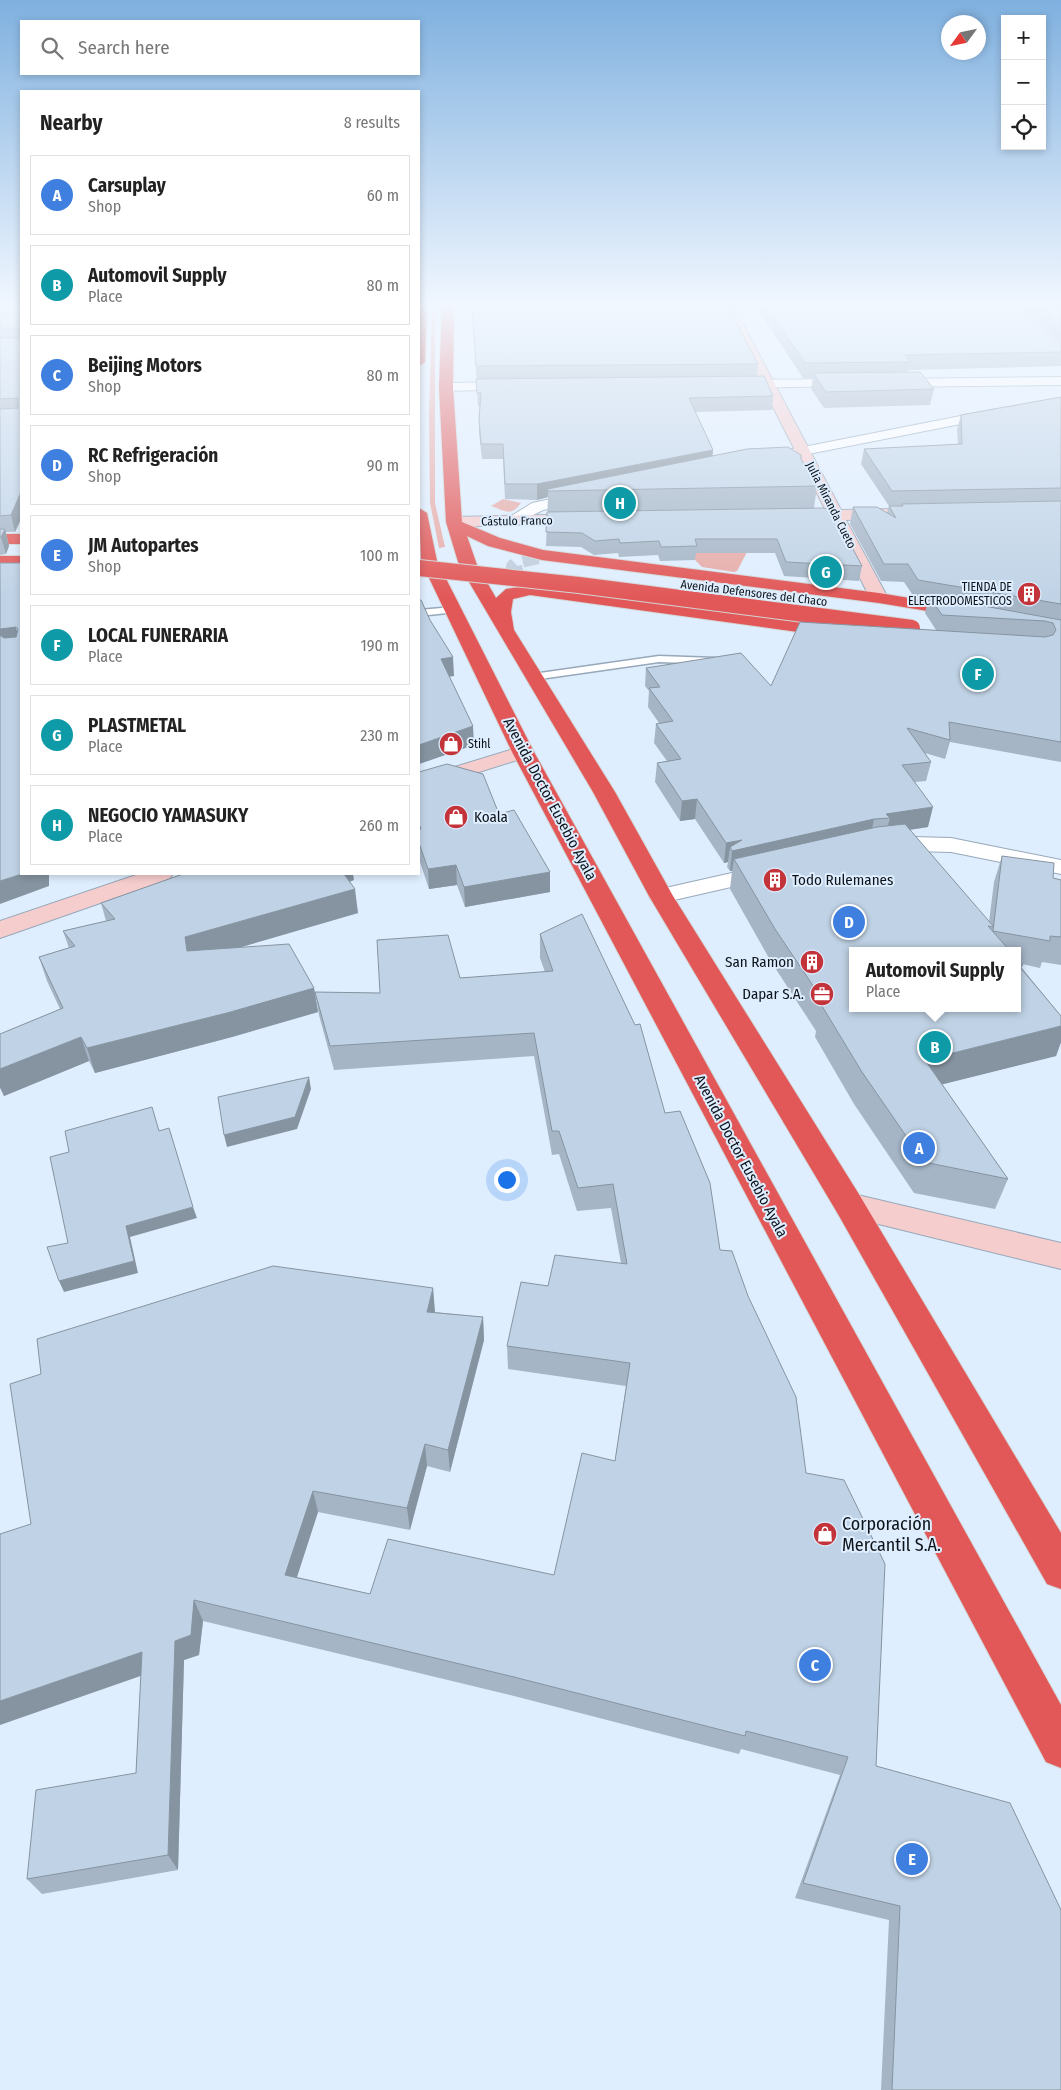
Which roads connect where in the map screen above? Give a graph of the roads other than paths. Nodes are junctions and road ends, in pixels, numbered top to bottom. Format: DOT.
graph roads {
  1 [pos="447,403"];
  2 [pos="778,403"];
  3 [pos="1013,409"];
  4 [pos="803,451"];
  5 [pos="756,461"];
  6 [pos="595,494"];
  7 [pos="905,514"];
  8 [pos="836,515"];
  9 [pos="777,516"];
  10 [pos="601,519"];
  11 [pos="513,520"];
  12 [pos="454,524"];
  13 [pos="420,528"];
  14 [pos="0,539"];
  15 [pos="20,539"];
  16 [pos="0,549"];
  17 [pos="20,549"];
  18 [pos="0,561"];
  19 [pos="422,561"];
  20 [pos="20,562"];
  21 [pos="464,568"];
  22 [pos="0,571"];
  23 [pos="20,571"];
  24 [pos="420,584"];
  25 [pos="879,598"];
  26 [pos="452,607"];
  27 [pos="420,613"];
  28 [pos="919,628"];
  29 [pos="505,630"];
  30 [pos="727,662"];
  31 [pos="533,676"];
  32 [pos="523,752"];
  33 [pos="420,785"];
  34 [pos="860,851"];
  35 [pos="1061,867"];
  36 [pos="784,868"];
  37 [pos="158,875"];
  38 [pos="661,896"];
  39 [pos="0,930"];
  40 [pos="849,1205"];
  41 [pos="1061,1256"];
  42 [pos="1061,1570"];
  43 [pos="1061,1747"];
  1 -- 12 [label="highway"];
  2 -- 4 [label="street, Julia Miranda Cueto"];
  3 -- 4 [label="street"];
  4 -- 5 [label="street"];
  4 -- 8 [label="street, Julia Miranda Cueto"];
  6 -- 11 [label="street"];
  7 -- 8 [label="street"];
  8 -- 9 [label="street"];
  8 -- 25 [label="street, Julia Miranda Cueto"];
  10 -- 11 [label="street, Cástulo Franco"];
  11 -- 12 [label="street, Cástulo Franco"];
  12 -- 21 [label="highway"];
  12 -- 25 [label="highway"];
  13 -- 19 [label="highway, Avenida Doctor Eusebio Ayala"];
  14 -- 15 [label="highway"];
  16 -- 17 [label="highway"];
  18 -- 20 [label="highway"];
  19 -- 21 [label="highway, Avenida Defensores del Chaco, bridge"];
  19 -- 26 [label="highway, Avenida Doctor Eusebio Ayala"];
  19 -- 28 [label="highway, Avenida Defensores del Chaco"];
  21 -- 28 [label="highway, Avenida Defensores del Chaco, bridge"];
  21 -- 29 [label="highway"];
  22 -- 23 [label="highway"];
  24 -- 26 [label="highway"];
  25 -- 28 [label="highway, Avenida Defensores del Chaco"];
  26 -- 27 [label="lane"];
  26 -- 32 [label="highway, Avenida Doctor Eusebio Ayala"];
  28 -- 29 [label="highway"];
  29 -- 31 [label="highway"];
  30 -- 31 [label="lane"];
  31 -- 38 [label="highway"];
  32 -- 33 [label="street"];
  32 -- 43 [label="highway, Avenida Doctor Eusebio Ayala"];
  34 -- 35 [label="street"];
  36 -- 38 [label="street"];
  37 -- 39 [label="street"];
  38 -- 40 [label="highway"];
  40 -- 41 [label="street"];
  40 -- 42 [label="highway"];
}
